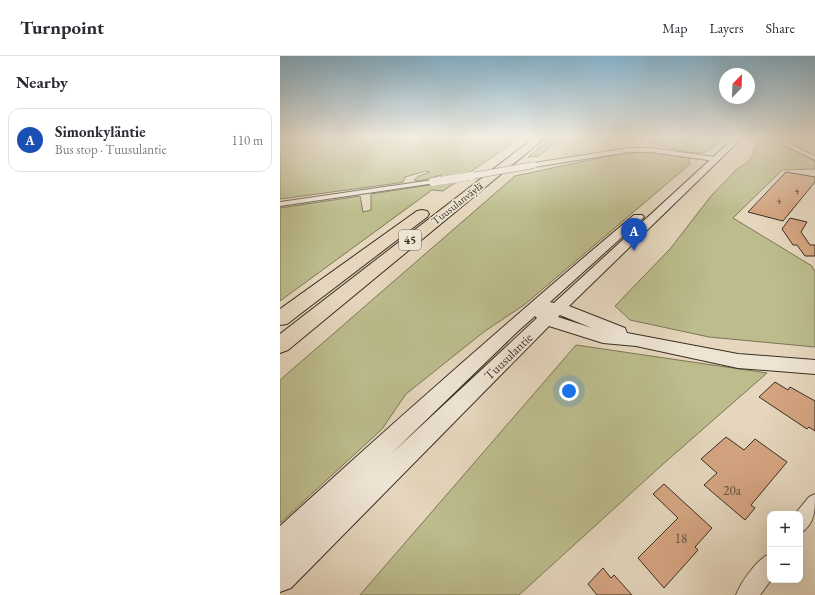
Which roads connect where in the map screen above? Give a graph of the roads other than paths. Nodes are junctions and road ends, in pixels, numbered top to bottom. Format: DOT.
graph roads {
  1 [pos="494,162"];
  2 [pos="509,162"];
  3 [pos="552,162"];
  4 [pos="704,162"];
  5 [pos="705,162"];
  6 [pos="676,183"];
  7 [pos="653,203"];
  8 [pos="280,204"];
  9 [pos="547,311"];
  10 [pos="280,320"];
  11 [pos="280,345"];
  12 [pos="815,367"];
  13 [pos="815,503"];
  14 [pos="803,519"];
  15 [pos="280,545"];
  16 [pos="767,568"];
  17 [pos="280,577"];
  18 [pos="747,595"];
  1 -- 10 [label="highway, Tuusulanväylä / 45"];
  2 -- 11 [label="highway, Tuusulanväylä / 45"];
  3 -- 8 [label="street, bridge"];
  4 -- 6 [label="main road, Tuusulantie"];
  5 -- 9 [label="main road, Tuusulantie"];
  7 -- 9 [label="main road, Tuusulantie"];
  9 -- 12 [label="main road"];
  9 -- 15 [label="main road, Tuusulantie"];
  9 -- 17 [label="main road, Tuusulantie"];
  13 -- 14 [label="street"];
  16 -- 18 [label="street"];
}
